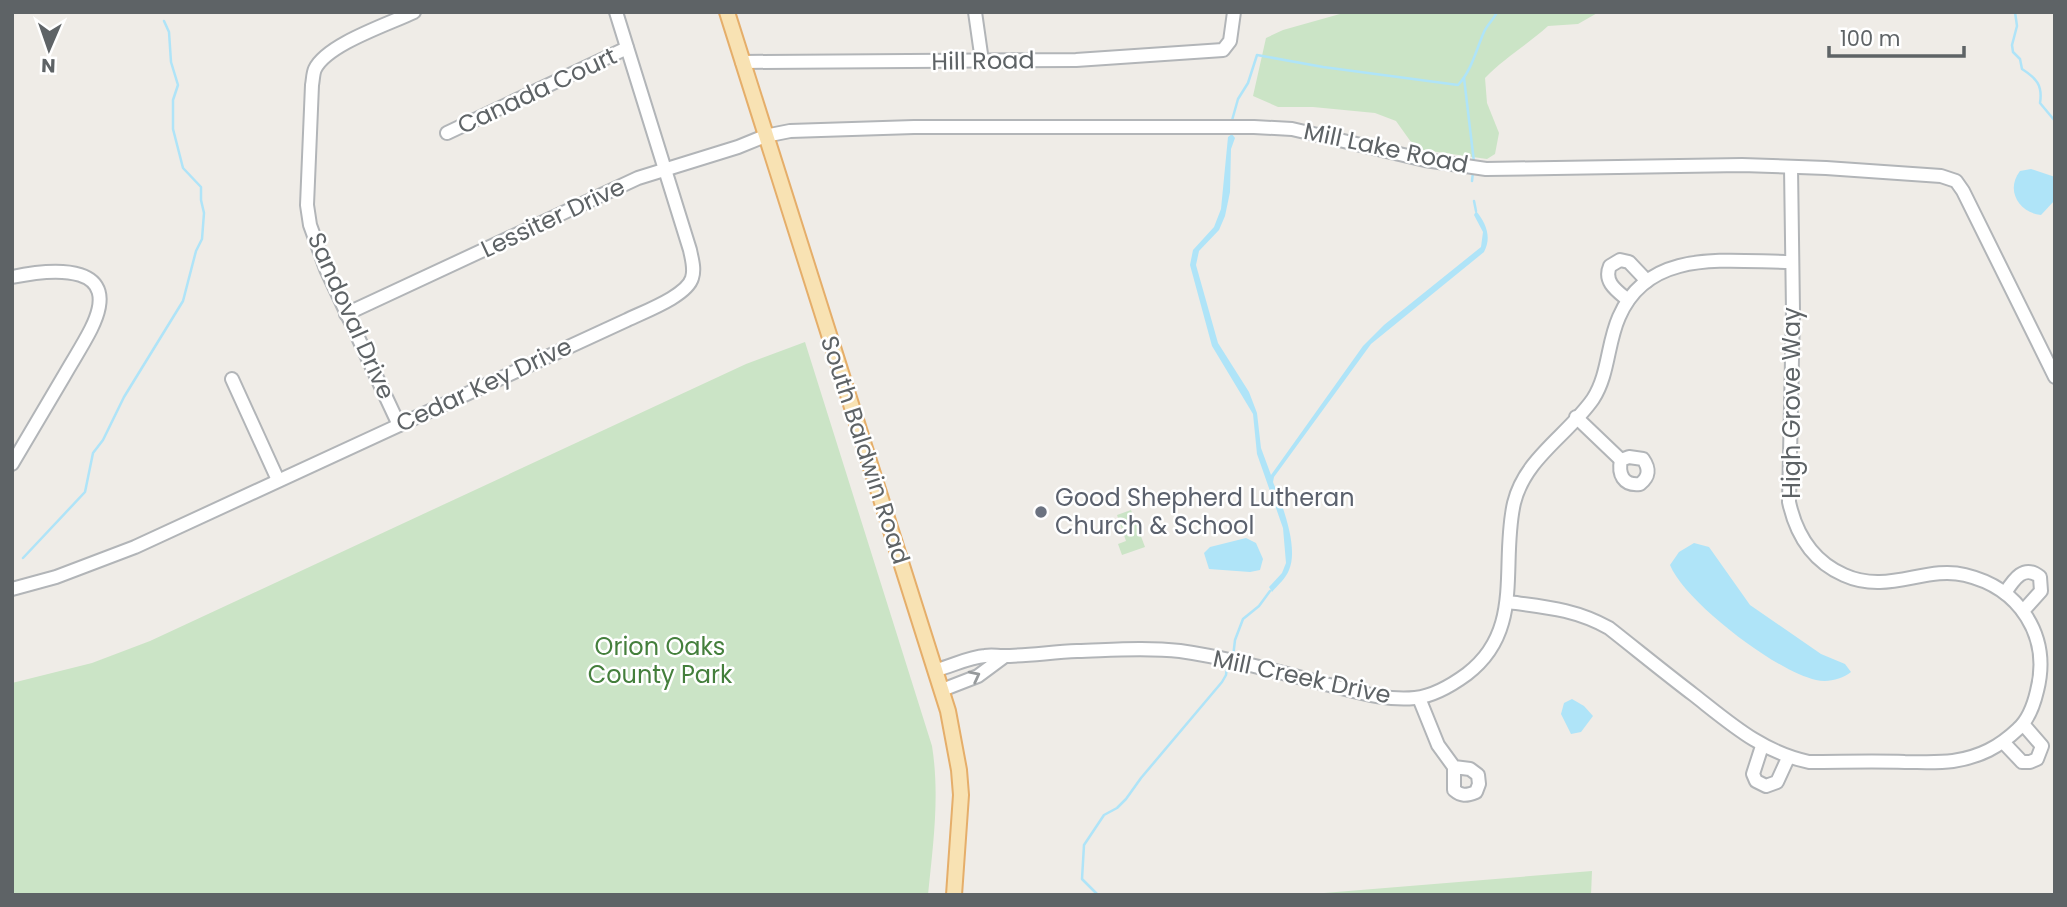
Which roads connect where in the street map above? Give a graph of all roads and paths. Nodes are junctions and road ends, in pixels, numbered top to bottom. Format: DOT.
graph roads {
  1 [pos="414,12"];
  2 [pos="616,12"];
  3 [pos="727,12"];
  4 [pos="975,12"];
  5 [pos="1234,12"];
  6 [pos="627,48"];
  7 [pos="982,61"];
  8 [pos="742,62"];
  9 [pos="447,133"];
  10 [pos="765,136"];
  11 [pos="1791,167"];
  12 [pos="664,169"];
  13 [pos="1791,262"];
  14 [pos="12,278"];
  15 [pos="1647,281"];
  16 [pos="1628,300"];
  17 [pos="346,314"];
  18 [pos="2055,377"];
  19 [pos="232,379"];
  20 [pos="1576,417"];
  21 [pos="399,425"];
  22 [pos="1621,460"];
  23 [pos="12,464"];
  24 [pos="278,480"];
  25 [pos="12,589"];
  26 [pos="2005,593"];
  27 [pos="1508,602"];
  28 [pos="2023,611"];
  29 [pos="1005,656"];
  30 [pos="936,670"];
  31 [pos="942,690"];
  32 [pos="1419,698"];
  33 [pos="2023,724"];
  34 [pos="2004,743"];
  35 [pos="1762,746"];
  36 [pos="1788,758"];
  37 [pos="1454,767"];
  38 [pos="954,895"];
  1 -- 17 [label="street, Sandoval Drive"];
  2 -- 6 [label="street, Cedar Key Drive"];
  3 -- 8 [label="main road, South Baldwin Road"];
  4 -- 7 [label="street"];
  5 -- 7 [label="street, Hill Road"];
  6 -- 9 [label="street, Canada Court"];
  6 -- 12 [label="street, Cedar Key Drive"];
  7 -- 8 [label="street, Hill Road"];
  8 -- 10 [label="main road, South Baldwin Road"];
  10 -- 11 [label="street, Mill Lake Road"];
  10 -- 12 [label="street, Lessiter Drive"];
  10 -- 30 [label="main road, South Baldwin Road"];
  11 -- 13 [label="street, High Grove Way"];
  11 -- 18 [label="street, Mill Lake Road"];
  12 -- 17 [label="street, Lessiter Drive"];
  12 -- 21 [label="street, Cedar Key Drive"];
  13 -- 15 [label="street, Mill Creek Drive"];
  13 -- 26 [label="street, High Grove Way"];
  14 -- 23 [label="street"];
  15 -- 16 [label="street, Mill Creek Drive"];
  15 -- 16 [label="street"];
  16 -- 20 [label="street, Mill Creek Drive"];
  17 -- 21 [label="street, Sandoval Drive"];
  19 -- 24 [label="street"];
  20 -- 22 [label="street"];
  20 -- 27 [label="street, Mill Creek Drive"];
  21 -- 24 [label="street, Cedar Key Drive"];
  24 -- 25 [label="street, Cedar Key Drive"];
  26 -- 28 [label="street, High Grove Way"];
  26 -- 28 [label="street"];
  27 -- 32 [label="street, Mill Creek Drive"];
  27 -- 35 [label="street, High Grove Way"];
  28 -- 33 [label="street, High Grove Way"];
  29 -- 30 [label="street, Mill Creek Drive"];
  31 -- 29 [label="street, one-way"];
  29 -- 32 [label="street, Mill Creek Drive"];
  30 -- 31 [label="main road, South Baldwin Road"];
  31 -- 38 [label="main road, South Baldwin Road"];
  32 -- 37 [label="street"];
  33 -- 34 [label="street, High Grove Way"];
  33 -- 34 [label="street"];
  34 -- 36 [label="street, High Grove Way"];
  35 -- 36 [label="street, High Grove Way"];
  35 -- 36 [label="street"];
}
